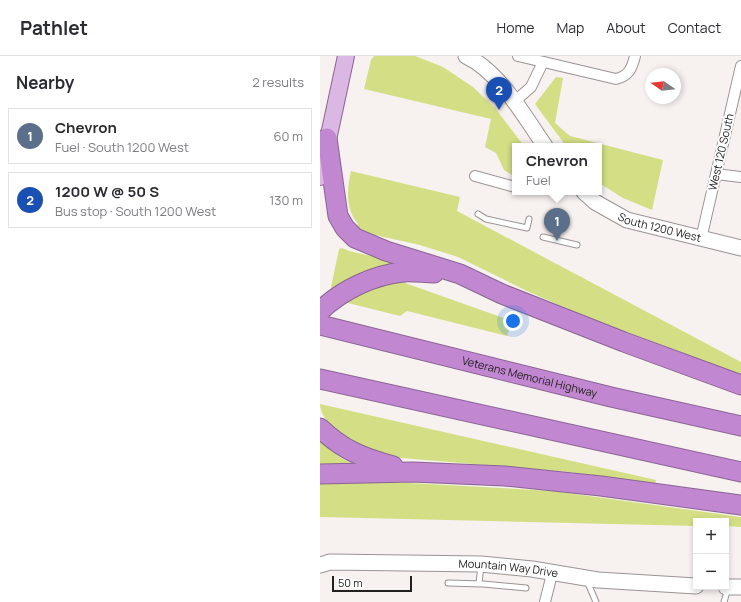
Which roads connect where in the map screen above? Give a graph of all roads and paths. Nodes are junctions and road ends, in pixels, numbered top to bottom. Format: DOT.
graph roads {
  1 [pos="346,56"];
  2 [pos="466,56"];
  3 [pos="518,56"];
  4 [pos="635,56"];
  5 [pos="543,62"];
  6 [pos="741,66"];
  7 [pos="514,102"];
  8 [pos="324,142"];
  9 [pos="543,143"];
  10 [pos="716,174"];
  11 [pos="320,176"];
  12 [pos="475,176"];
  13 [pos="741,177"];
  14 [pos="512,186"];
  15 [pos="587,195"];
  16 [pos="478,214"];
  17 [pos="529,219"];
  18 [pos="543,237"];
  19 [pos="701,238"];
  20 [pos="577,245"];
  21 [pos="741,248"];
  22 [pos="460,274"];
  23 [pos="320,311"];
  24 [pos="320,325"];
  25 [pos="320,379"];
  26 [pos="741,385"];
  27 [pos="741,426"];
  28 [pos="320,428"];
  29 [pos="412,472"];
  30 [pos="741,472"];
  31 [pos="320,474"];
  32 [pos="741,505"];
  33 [pos="481,564"];
  34 [pos="320,565"];
  35 [pos="552,574"];
  36 [pos="586,579"];
  37 [pos="448,583"];
  38 [pos="479,584"];
  39 [pos="693,586"];
  40 [pos="732,587"];
  41 [pos="526,588"];
  42 [pos="545,602"];
  43 [pos="596,602"];
  44 [pos="724,602"];
  1 -- 8 [label="main road"];
  2 -- 7 [label="street"];
  3 -- 5 [label="street"];
  4 -- 5 [label="street"];
  5 -- 7 [label="street"];
  6 -- 10 [label="street, West 120 South"];
  7 -- 9 [label="street"];
  8 -- 11 [label="main road"];
  8 -- 22 [label="highway"];
  10 -- 13 [label="street"];
  10 -- 19 [label="street, West 120 South"];
  12 -- 14 [label="street"];
  15 -- 19 [label="street, South 1200 West"];
  16 -- 17 [label="lane"];
  18 -- 20 [label="lane"];
  19 -- 21 [label="street, South 1200 West"];
  22 -- 23 [label="highway"];
  22 -- 26 [label="highway"];
  24 -- 27 [label="highway, Veterans Memorial Highway"];
  25 -- 30 [label="highway"];
  28 -- 29 [label="highway"];
  29 -- 31 [label="highway"];
  29 -- 32 [label="highway"];
  33 -- 34 [label="street, Mountain Way Drive"];
  33 -- 35 [label="street, Mountain Way Drive"];
  33 -- 38 [label="lane"];
  35 -- 36 [label="street, Mountain Way Drive"];
  35 -- 42 [label="street"];
  36 -- 39 [label="street, Mountain Way Drive"];
  36 -- 43 [label="lane"];
  37 -- 38 [label="lane"];
  38 -- 41 [label="lane"];
  40 -- 44 [label="lane"];
}
